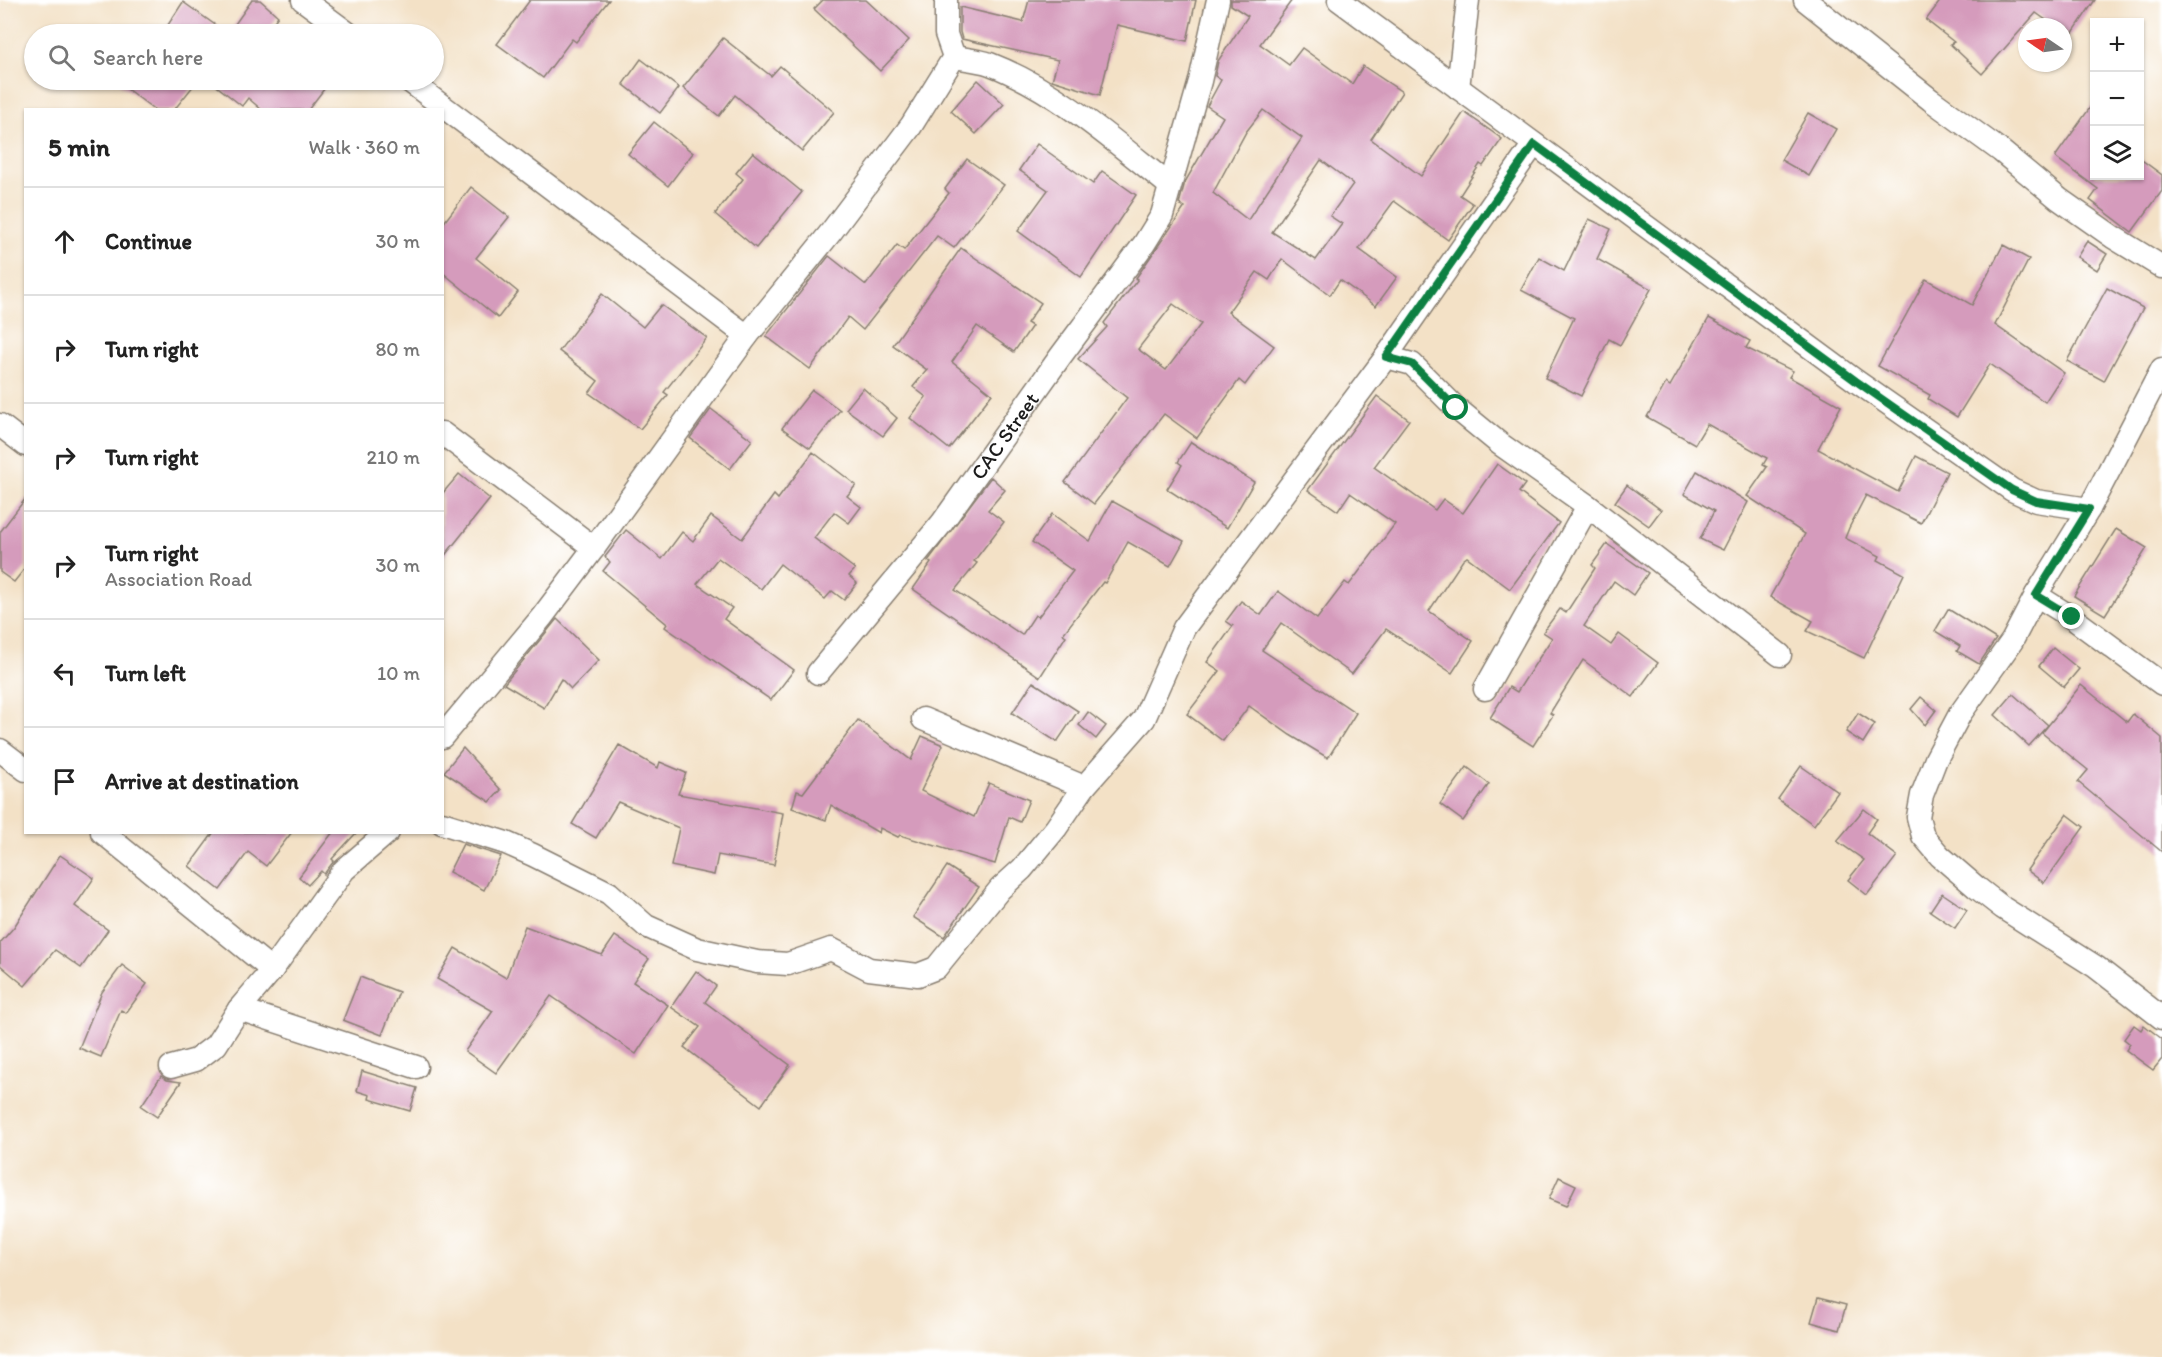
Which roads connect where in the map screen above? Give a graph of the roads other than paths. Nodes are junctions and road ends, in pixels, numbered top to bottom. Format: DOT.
graph roads {
  1 [pos="303,0"];
  2 [pos="946,0"];
  3 [pos="1218,0"];
  4 [pos="1339,0"];
  5 [pos="1468,0"];
  6 [pos="1805,0"];
  7 [pos="335,24"];
  8 [pos="954,57"];
  9 [pos="1458,88"];
  10 [pos="421,90"];
  11 [pos="1534,144"];
  12 [pos="1169,185"];
  13 [pos="2162,267"];
  14 [pos="747,336"];
  15 [pos="1386,357"];
  16 [pos="2162,369"];
  17 [pos="0,425"];
  18 [pos="444,435"];
  19 [pos="24,443"];
  20 [pos="1588,506"];
  21 [pos="2089,509"];
  22 [pos="594,548"];
  23 [pos="2036,595"];
  24 [pos="1780,655"];
  25 [pos="818,673"];
  26 [pos="2162,684"];
  27 [pos="1485,689"];
  28 [pos="923,719"];
  29 [pos="444,735"];
  30 [pos="0,750"];
  31 [pos="24,768"];
  32 [pos="1084,788"];
  33 [pos="444,824"];
  34 [pos="104,834"];
  35 [pos="386,834"];
  36 [pos="272,970"];
  37 [pos="238,1009"];
  38 [pos="2162,1018"];
  39 [pos="171,1067"];
  40 [pos="416,1067"];
  1 -- 7 [label="street"];
  2 -- 8 [label="street"];
  3 -- 12 [label="street, CAC Street"];
  4 -- 9 [label="street"];
  5 -- 9 [label="street"];
  6 -- 13 [label="street"];
  8 -- 12 [label="street"];
  8 -- 14 [label="street"];
  9 -- 11 [label="street"];
  10 -- 14 [label="street"];
  11 -- 15 [label="street"];
  11 -- 21 [label="street"];
  12 -- 25 [label="street, CAC Street"];
  14 -- 22 [label="street"];
  15 -- 20 [label="street"];
  15 -- 32 [label="street"];
  16 -- 21 [label="street"];
  17 -- 19 [label="street"];
  18 -- 22 [label="street"];
  20 -- 24 [label="street"];
  20 -- 27 [label="street"];
  21 -- 23 [label="street"];
  22 -- 29 [label="street"];
  23 -- 26 [label="street"];
  23 -- 38 [label="street"];
  28 -- 32 [label="street"];
  30 -- 31 [label="street"];
  32 -- 33 [label="street"];
  34 -- 36 [label="street"];
  35 -- 36 [label="street"];
  36 -- 37 [label="street"];
  37 -- 39 [label="street"];
  37 -- 40 [label="street"];
}
